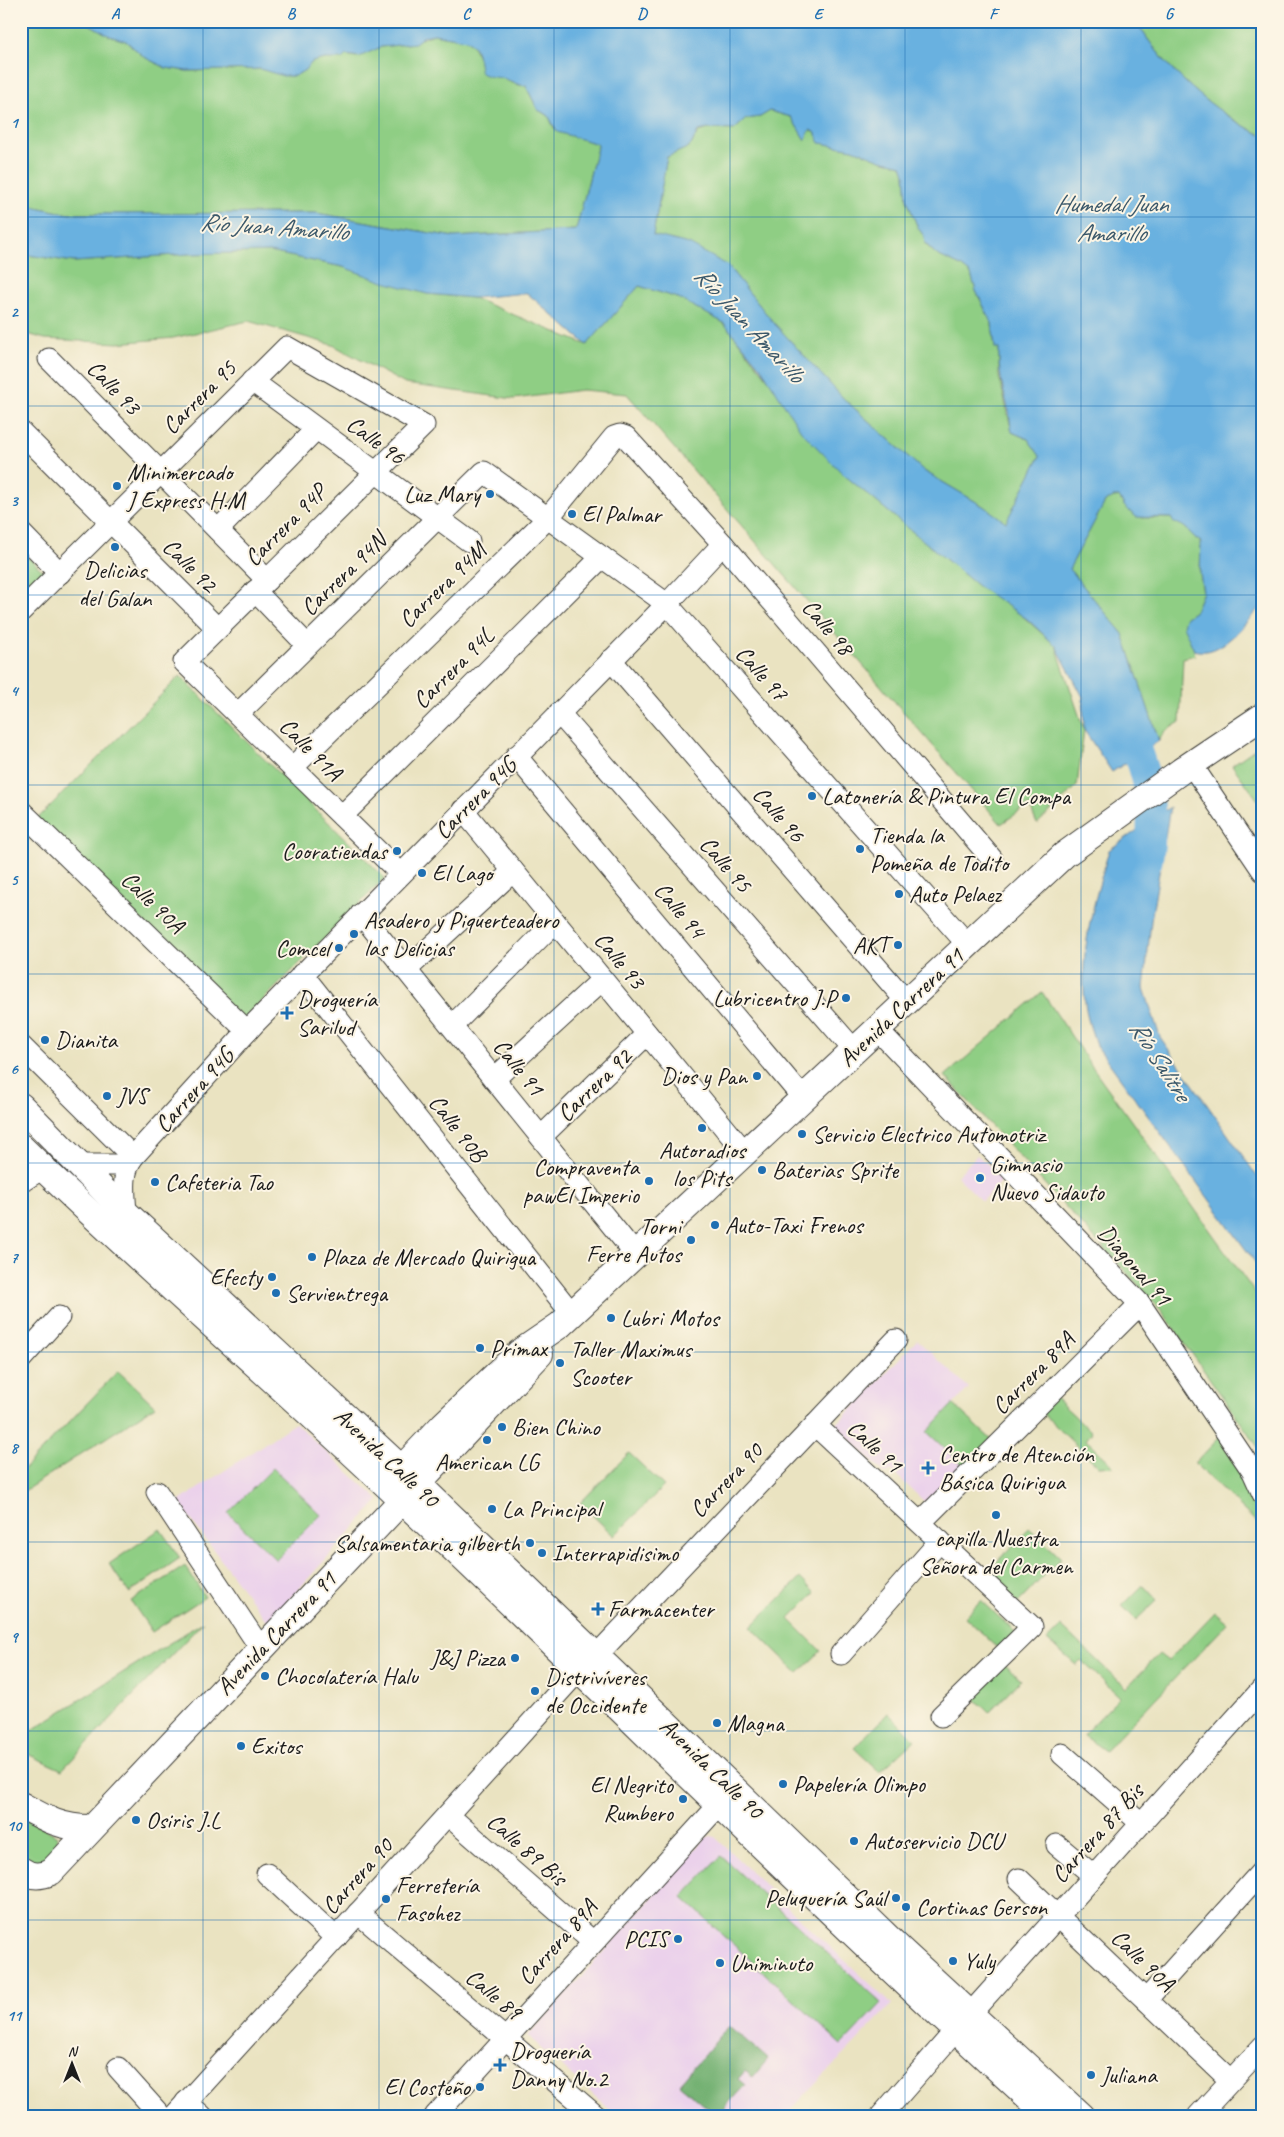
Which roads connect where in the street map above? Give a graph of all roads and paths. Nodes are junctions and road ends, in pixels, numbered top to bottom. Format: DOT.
graph roads {
  1 [pos="49,358"];
  2 [pos="252,381"];
  3 [pos="424,425"];
  4 [pos="316,429"];
  5 [pos="21,432"];
  6 [pos="620,435"];
  7 [pos="376,472"];
  8 [pos="484,472"];
  9 [pos="160,473"];
  10 [pos="437,518"];
  11 [pos="548,518"];
  12 [pos="110,523"];
  13 [pos="218,530"];
  14 [pos="21,533"];
  15 [pos="468,541"];
  16 [pos="723,544"];
  17 [pos="602,557"];
  18 [pos="60,573"];
  19 [pos="261,585"];
  20 [pos="667,604"];
  21 [pos="21,611"];
  22 [pos="217,628"];
  23 [pos="307,645"];
  24 [pos="611,660"];
  25 [pos="184,662"];
  26 [pos="559,713"];
  27 [pos="238,714"];
  28 [pos="1263,716"];
  29 [pos="516,756"];
  30 [pos="293,767"];
  31 [pos="1186,767"];
  32 [pos="21,810"];
  33 [pos="463,810"];
  34 [pos="342,816"];
  35 [pos="992,859"];
  36 [pos="513,871"];
  37 [pos="1263,871"];
  38 [pos="400,874"];
  39 [pos="361,914"];
  40 [pos="555,922"];
  41 [pos="968,945"];
  42 [pos="406,970"];
  43 [pos="302,974"];
  44 [pos="602,980"];
  45 [pos="907,1002"];
  46 [pos="452,1026"];
  47 [pos="877,1029"];
  48 [pos="247,1032"];
  49 [pos="647,1034"];
  50 [pos="21,1046"];
  51 [pos="854,1050"];
  52 [pos="494,1079"];
  53 [pos="803,1098"];
  54 [pos="21,1106"];
  55 [pos="540,1137"];
  56 [pos="737,1143"];
  57 [pos="21,1147"];
  58 [pos="130,1161"];
  59 [pos="80,1165"];
  60 [pos="31,1173"];
  61 [pos="126,1213"];
  62 [pos="635,1254"];
  63 [pos="1140,1304"];
  64 [pos="59,1317"];
  65 [pos="566,1319"];
  66 [pos="896,1340"];
  67 [pos="21,1359"];
  68 [pos="443,1424"];
  69 [pos="815,1425"];
  70 [pos="366,1437"];
  71 [pos="402,1485"];
  72 [pos="157,1492"];
  73 [pos="1263,1494"];
  74 [pos="921,1522"];
  75 [pos="940,1542"];
  76 [pos="261,1649"];
  77 [pos="841,1654"];
  78 [pos="587,1664"];
  79 [pos="1263,1688"];
  80 [pos="941,1716"];
  81 [pos="1062,1754"];
  82 [pos="21,1805"];
  83 [pos="719,1805"];
  84 [pos="448,1815"];
  85 [pos="1141,1823"];
  86 [pos="90,1828"];
  87 [pos="1057,1845"];
  88 [pos="21,1870"];
  89 [pos="1263,1870"];
  90 [pos="267,1874"];
  91 [pos="1094,1876"];
  92 [pos="1019,1879"];
  93 [pos="358,1913"];
  94 [pos="1058,1916"];
  95 [pos="336,1938"];
  96 [pos="593,1942"];
  97 [pos="1146,2000"];
  98 [pos="963,2022"];
  99 [pos="506,2039"];
  100 [pos="1263,2046"];
  101 [pos="118,2068"];
  102 [pos="1230,2080"];
  103 [pos="187,2111"];
  104 [pos="589,2114"];
  105 [pos="1044,2114"];
  106 [pos="161,2116"];
  107 [pos="435,2116"];
  108 [pos="881,2116"];
  109 [pos="1081,2116"];
  110 [pos="1198,2116"];
  1 -- 9 [label="street, Calle 93"];
  2 -- 3 [label="street, Carrera 95"];
  2 -- 4 [label="street, Calle 96"];
  2 -- 9 [label="street, Carrera 95"];
  3 -- 7 [label="street, Carrera 94P"];
  4 -- 7 [label="street, Calle 96"];
  4 -- 13 [label="street"];
  5 -- 12 [label="street, Calle 92"];
  6 -- 11 [label="street, Carrera 94M"];
  6 -- 16 [label="street, Calle 98"];
  7 -- 10 [label="street, Calle 96"];
  7 -- 19 [label="street, Carrera 94P"];
  8 -- 10 [label="street, Carrera 94N"];
  8 -- 11 [label="street, Calle 97"];
  9 -- 12 [label="street, Carrera 95"];
  9 -- 13 [label="street, Calle 93"];
  10 -- 15 [label="street, Calle 96"];
  10 -- 23 [label="street, Carrera 94N"];
  11 -- 17 [label="street, Calle 97"];
  11 -- 30 [label="street, Carrera 94M"];
  12 -- 18 [label="street, Carrera 95"];
  12 -- 22 [label="street, Calle 92"];
  13 -- 19 [label="street, Calle 93"];
  14 -- 18 [label="street"];
  16 -- 20 [label="street, Carrera 94G"];
  16 -- 35 [label="street, Calle 98"];
  17 -- 20 [label="street, Calle 97"];
  17 -- 34 [label="street, Carrera 94L"];
  18 -- 21 [label="street, Carrera 95"];
  19 -- 22 [label="street, Carrera 94P"];
  19 -- 23 [label="street, Calle 93"];
  20 -- 24 [label="street, Carrera 94G"];
  20 -- 41 [label="street, Calle 97"];
  22 -- 25 [label="street, Carrera 94P"];
  23 -- 27 [label="street, Carrera 94N"];
  24 -- 26 [label="street, Carrera 94G"];
  24 -- 45 [label="street, Calle 96"];
  25 -- 27 [label="street, Calle 91A"];
  26 -- 29 [label="street, Carrera 94G"];
  26 -- 51 [label="street, Calle 95"];
  27 -- 30 [label="street, Calle 91A"];
  28 -- 31 [label="main road, Avenida Carrera 91"];
  29 -- 33 [label="street, Carrera 94G"];
  29 -- 53 [label="street, Calle 94"];
  30 -- 34 [label="street, Calle 91A"];
  31 -- 37 [label="street"];
  31 -- 41 [label="main road, Avenida Carrera 91"];
  32 -- 48 [label="street, Calle 90A"];
  33 -- 36 [label="street, Calle 93"];
  33 -- 38 [label="street, Carrera 94G"];
  34 -- 38 [label="street, Calle 91A"];
  36 -- 40 [label="street, Calle 93"];
  36 -- 42 [label="street"];
  38 -- 39 [label="street, Carrera 94G"];
  39 -- 42 [label="street, Calle 91"];
  39 -- 43 [label="street, Carrera 94G"];
  40 -- 44 [label="street, Calle 93"];
  40 -- 46 [label="street"];
  41 -- 45 [label="main road, Avenida Carrera 91"];
  42 -- 46 [label="street, Calle 91"];
  43 -- 48 [label="street, Carrera 94G"];
  43 -- 65 [label="street, Calle 90B"];
  44 -- 49 [label="street, Calle 93"];
  44 -- 52 [label="street"];
  45 -- 47 [label="main road, Avenida Carrera 91"];
  46 -- 52 [label="street, Calle 91"];
  47 -- 51 [label="main road, Avenida Carrera 91"];
  47 -- 63 [label="street, Diagonal 91"];
  48 -- 58 [label="street, Carrera 94G"];
  49 -- 55 [label="street, Carrera 92"];
  49 -- 56 [label="street, Calle 93"];
  50 -- 58 [label="street"];
  51 -- 53 [label="main road, Avenida Carrera 91"];
  52 -- 55 [label="street, Calle 91"];
  53 -- 62 [label="main road, Avenida Carrera 91"];
  54 -- 59 [label="main road, Avenida Calle 90"];
  55 -- 62 [label="street, Calle 91"];
  57 -- 60 [label="main road, Avenida Calle 90"];
  58 -- 59 [label="street"];
  58 -- 61 [label="street"];
  59 -- 60 [label="main road"];
  59 -- 61 [label="main road, Avenida Calle 90"];
  60 -- 71 [label="main road, Avenida Calle 90"];
  61 -- 70 [label="main road, Avenida Calle 90"];
  62 -- 65 [label="main road, Avenida Carrera 91"];
  63 -- 73 [label="street, Diagonal 91"];
  63 -- 74 [label="street, Carrera 89A"];
  64 -- 67 [label="street"];
  65 -- 68 [label="main road, Avenida Carrera 91"];
  65 -- 71 [label="main road, Avenida Carrera 91"];
  66 -- 69 [label="street, Carrera 90"];
  68 -- 70 [label="main road"];
  68 -- 71 [label="main road, Avenida Carrera 91"];
  69 -- 74 [label="street, Calle 91"];
  69 -- 78 [label="street, Carrera 90"];
  70 -- 71 [label="main road, Avenida Calle 90"];
  71 -- 76 [label="main road, Avenida Carrera 91"];
  71 -- 78 [label="main road, Avenida Calle 90"];
  72 -- 76 [label="street"];
  74 -- 75 [label="street, Calle 91"];
  75 -- 77 [label="street"];
  75 -- 80 [label="street, Calle 91"];
  76 -- 86 [label="main road, Avenida Carrera 91"];
  78 -- 83 [label="main road, Avenida Calle 90"];
  78 -- 84 [label="street, Carrera 90"];
  78 -- 98 [label="main road, Avenida Calle 90"];
  79 -- 85 [label="street, Carrera 87 Bis"];
  81 -- 85 [label="street"];
  82 -- 86 [label="main road"];
  83 -- 96 [label="street, Carrera 89A"];
  83 -- 98 [label="main road, Avenida Calle 90"];
  84 -- 93 [label="street, Carrera 90"];
  84 -- 96 [label="street, Calle 89 Bis"];
  85 -- 91 [label="street, Carrera 87 Bis"];
  86 -- 88 [label="main road, Avenida Carrera 91"];
  87 -- 91 [label="street"];
  89 -- 97 [label="street"];
  90 -- 95 [label="street"];
  91 -- 94 [label="street, Carrera 87 Bis"];
  92 -- 94 [label="street, Calle 90A"];
  93 -- 95 [label="street, Carrera 90"];
  93 -- 99 [label="street, Calle 89"];
  94 -- 97 [label="street, Calle 90A"];
  94 -- 98 [label="street, Carrera 87 Bis"];
  95 -- 103 [label="street, Carrera 90"];
  96 -- 99 [label="street, Carrera 89A"];
  97 -- 102 [label="street, Calle 90A"];
  98 -- 105 [label="main road, Avenida Calle 90"];
  98 -- 108 [label="street, Carrera 87 Bis"];
  98 -- 109 [label="main road, Avenida Calle 90"];
  99 -- 104 [label="street, Calle 89"];
  99 -- 107 [label="street, Carrera 89A"];
  100 -- 102 [label="street"];
  101 -- 106 [label="street"];
  102 -- 110 [label="street"];
}
